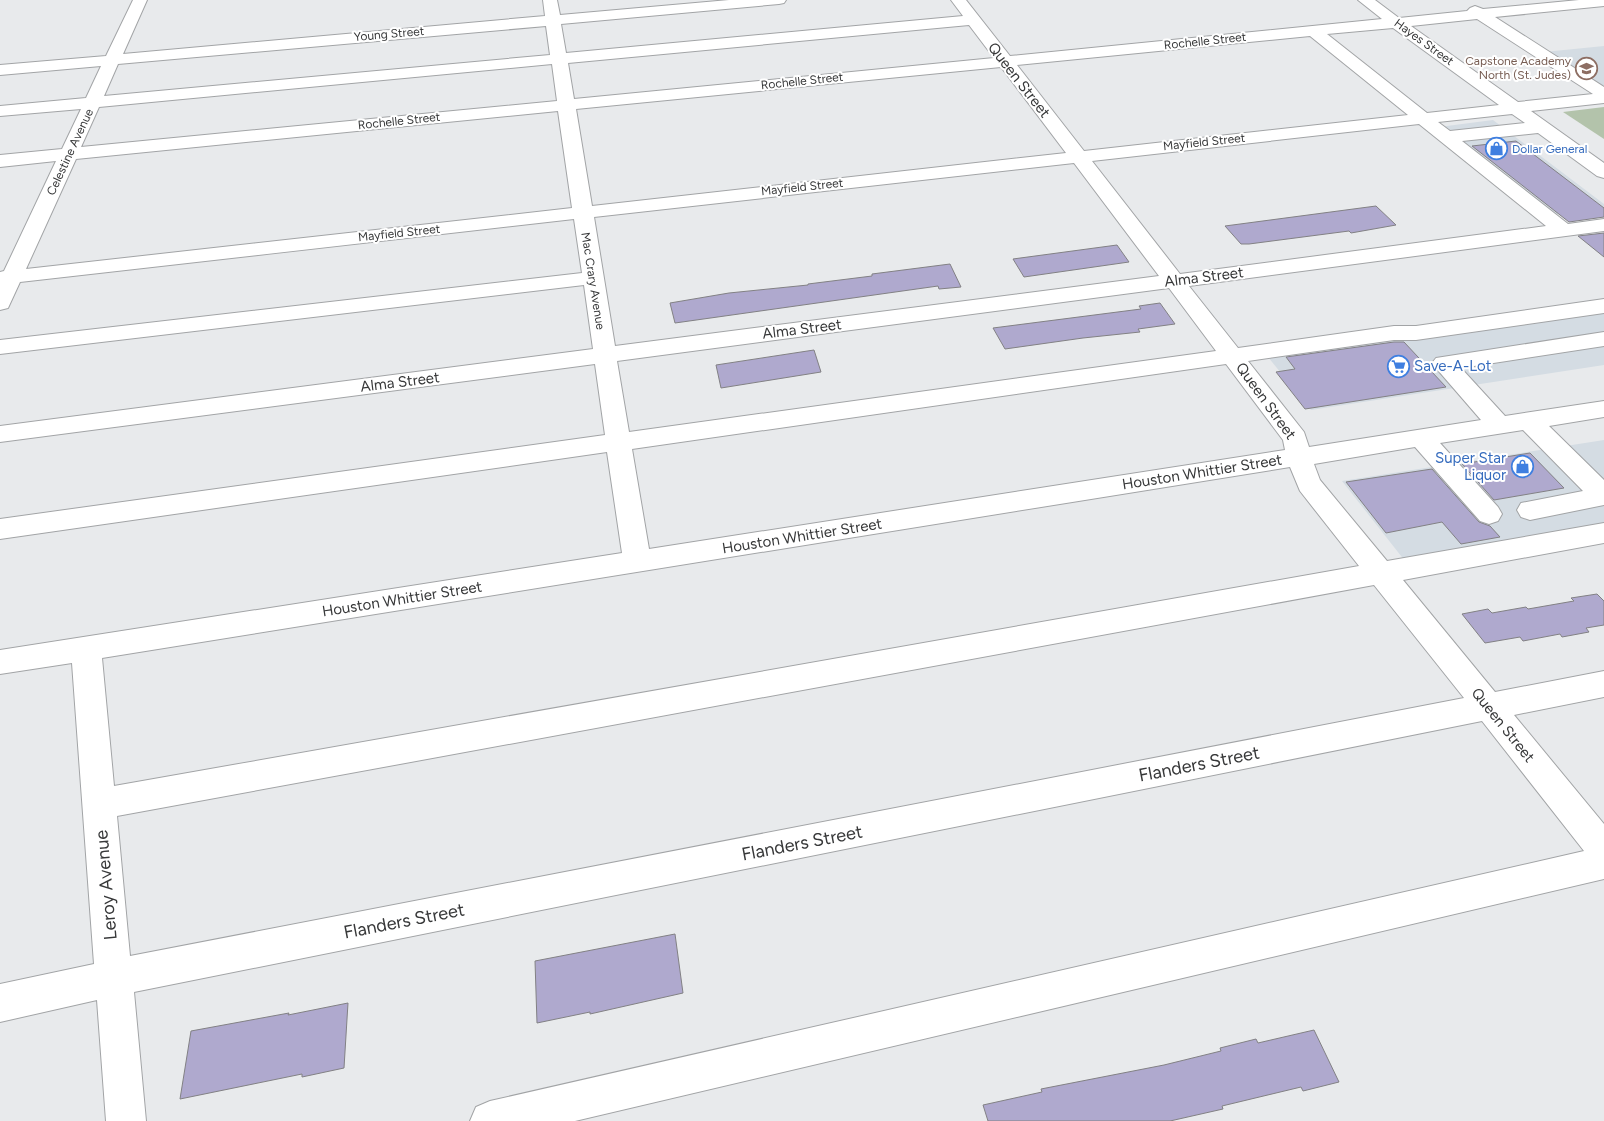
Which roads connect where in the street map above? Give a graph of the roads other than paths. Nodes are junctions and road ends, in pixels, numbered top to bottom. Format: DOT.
graph roads {
  1 [pos="140,0"];
  2 [pos="779,0"];
  3 [pos="958,0"];
  4 [pos="1365,0"];
  5 [pos="1459,0"];
  6 [pos="1604,2"];
  7 [pos="552,10"];
  8 [pos="1480,14"];
  9 [pos="973,20"];
  10 [pos="1396,22"];
  11 [pos="1312,30"];
  12 [pos="559,58"];
  13 [pos="113,60"];
  14 [pos="1004,61"];
  15 [pos="0,70"];
  16 [pos="1604,96"];
  17 [pos="93,102"];
  18 [pos="566,104"];
  19 [pos="1515,108"];
  20 [pos="0,111"];
  21 [pos="1423,118"];
  22 [pos="1542,127"];
  23 [pos="1448,137"];
  24 [pos="69,154"];
  25 [pos="1078,157"];
  26 [pos="0,161"];
  27 [pos="1604,172"];
  28 [pos="583,212"];
  29 [pos="1604,225"];
  30 [pos="1563,230"];
  31 [pos="6,277"];
  32 [pos="593,278"];
  33 [pos="1174,281"];
  34 [pos="0,303"];
  35 [pos="1604,306"];
  36 [pos="1416,333"];
  37 [pos="1604,339"];
  38 [pos="0,347"];
  39 [pos="605,355"];
  40 [pos="1233,356"];
  41 [pos="1444,363"];
  42 [pos="1604,409"];
  43 [pos="1529,421"];
  44 [pos="1500,426"];
  45 [pos="0,434"];
  46 [pos="1421,438"];
  47 [pos="619,442"];
  48 [pos="1299,457"];
  49 [pos="1530,510"];
  50 [pos="1489,514"];
  51 [pos="0,529"];
  52 [pos="1604,533"];
  53 [pos="637,562"];
  54 [pos="1381,573"];
  55 [pos="86,648"];
  56 [pos="0,662"];
  57 [pos="1604,684"];
  58 [pos="1489,707"];
  59 [pos="99,804"];
  60 [pos="1604,850"];
  61 [pos="1604,863"];
  62 [pos="114,978"];
  63 [pos="0,1003"];
  64 [pos="126,1121"];
  65 [pos="490,1121"];
  1 -- 13 [label="street, Celestine Avenue"];
  2 -- 7 [label="street, Young Street"];
  3 -- 9 [label="street, Queen Street"];
  4 -- 10 [label="street, Hayes Street"];
  5 -- 8 [label="street"];
  6 -- 8 [label="street, Rochelle Street"];
  7 -- 12 [label="street, Mac Crary Avenue"];
  7 -- 13 [label="street, Young Street"];
  8 -- 10 [label="street, Rochelle Street"];
  8 -- 16 [label="street"];
  9 -- 12 [label="street"];
  9 -- 14 [label="street, Queen Street"];
  10 -- 11 [label="street, Rochelle Street"];
  10 -- 19 [label="street, Hayes Street"];
  11 -- 14 [label="street, Rochelle Street"];
  11 -- 21 [label="street"];
  12 -- 17 [label="street"];
  12 -- 18 [label="street, Mac Crary Avenue"];
  13 -- 15 [label="street, Young Street"];
  13 -- 17 [label="street, Celestine Avenue"];
  14 -- 18 [label="street, Rochelle Street"];
  14 -- 25 [label="street, Queen Street"];
  16 -- 19 [label="street, Mayfield Street"];
  17 -- 20 [label="street"];
  17 -- 24 [label="street, Celestine Avenue"];
  18 -- 24 [label="street, Rochelle Street"];
  18 -- 28 [label="street, Mac Crary Avenue"];
  19 -- 21 [label="street, Mayfield Street"];
  19 -- 22 [label="street, Hayes Street"];
  21 -- 23 [label="street"];
  21 -- 25 [label="street, Mayfield Street"];
  22 -- 23 [label="street"];
  22 -- 27 [label="street, Hayes Street"];
  23 -- 30 [label="street"];
  24 -- 26 [label="street, Rochelle Street"];
  24 -- 31 [label="street, Celestine Avenue"];
  25 -- 28 [label="street, Mayfield Street"];
  25 -- 33 [label="street, Queen Street"];
  28 -- 31 [label="street, Mayfield Street"];
  28 -- 32 [label="street, Mac Crary Avenue"];
  29 -- 30 [label="street, Alma Street"];
  30 -- 33 [label="street, Alma Street"];
  31 -- 34 [label="street, Celestine Avenue"];
  32 -- 38 [label="street"];
  32 -- 39 [label="street, Mac Crary Avenue"];
  33 -- 39 [label="street, Alma Street"];
  33 -- 40 [label="street, Queen Street"];
  35 -- 36 [label="street"];
  36 -- 40 [label="street"];
  36 -- 41 [label="street"];
  37 -- 41 [label="street"];
  39 -- 45 [label="street, Alma Street"];
  39 -- 47 [label="street, Mac Crary Avenue"];
  40 -- 47 [label="street"];
  40 -- 48 [label="street, Queen Street"];
  41 -- 44 [label="street"];
  42 -- 43 [label="street, Houston Whittier Street"];
  43 -- 44 [label="street, Houston Whittier Street"];
  43 -- 49 [label="street"];
  44 -- 46 [label="street, Houston Whittier Street"];
  46 -- 48 [label="street, Houston Whittier Street"];
  46 -- 50 [label="street"];
  47 -- 51 [label="street"];
  47 -- 53 [label="street, Mac Crary Avenue"];
  48 -- 53 [label="street, Houston Whittier Street"];
  48 -- 54 [label="street, Queen Street"];
  52 -- 54 [label="street"];
  53 -- 55 [label="street, Houston Whittier Street"];
  54 -- 58 [label="street, Queen Street"];
  54 -- 59 [label="street"];
  55 -- 56 [label="street, Houston Whittier Street"];
  55 -- 59 [label="street, Leroy Avenue"];
  57 -- 58 [label="street, Flanders Street"];
  58 -- 60 [label="street, Queen Street"];
  58 -- 62 [label="street, Flanders Street"];
  59 -- 62 [label="street, Leroy Avenue"];
  61 -- 65 [label="street"];
  62 -- 63 [label="street, Flanders Street"];
  62 -- 64 [label="street, Leroy Avenue"];
}
